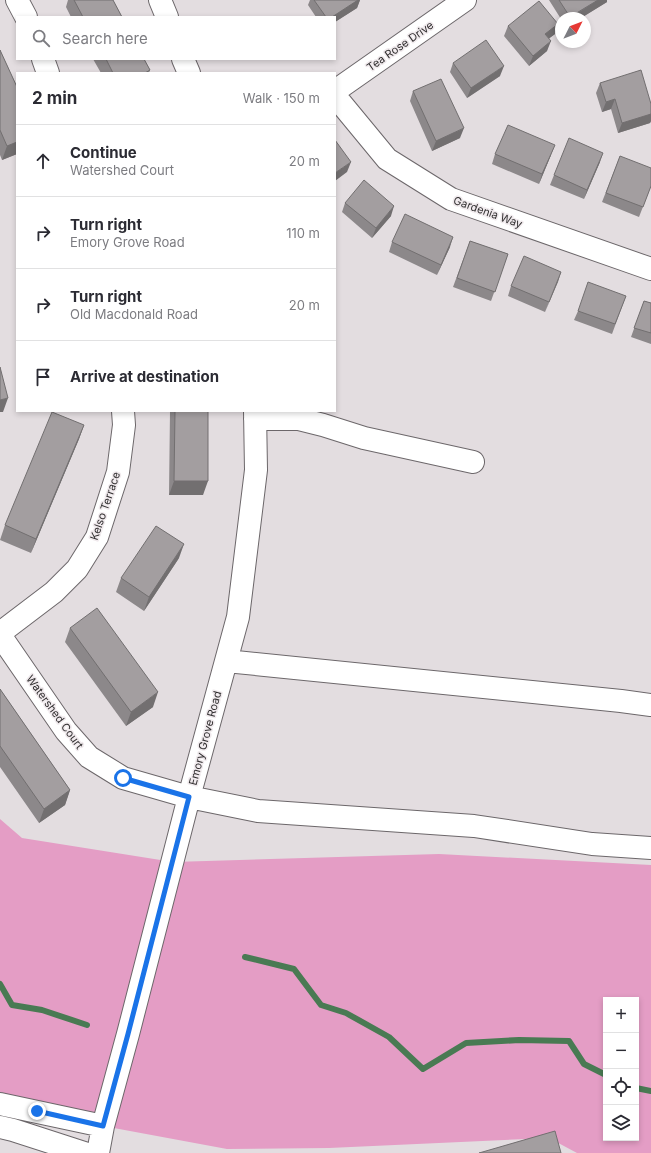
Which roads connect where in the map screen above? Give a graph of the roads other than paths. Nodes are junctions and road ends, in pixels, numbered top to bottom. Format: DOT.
graph roads {
  1 [pos="17,0"];
  2 [pos="160,0"];
  3 [pos="465,0"];
  4 [pos="25,16"];
  5 [pos="167,16"];
  6 [pos="43,60"];
  7 [pos="183,60"];
  8 [pos="48,72"];
  9 [pos="189,72"];
  10 [pos="336,90"];
  11 [pos="336,97"];
  12 [pos="651,269"];
  13 [pos="123,412"];
  14 [pos="255,415"];
  15 [pos="473,462"];
  16 [pos="0,634"];
  17 [pos="226,661"];
  18 [pos="651,706"];
  19 [pos="189,797"];
  20 [pos="651,848"];
  21 [pos="0,1104"];
  22 [pos="103,1126"];
  23 [pos="0,1127"];
  24 [pos="84,1153"];
  25 [pos="98,1153"];
  1 -- 4 [label="street"];
  2 -- 5 [label="street"];
  3 -- 10 [label="street, Tea Rose Drive"];
  6 -- 8 [label="street"];
  7 -- 9 [label="street"];
  11 -- 12 [label="street, Gardenia Way"];
  13 -- 16 [label="street, Kelso Terrace"];
  14 -- 15 [label="street"];
  14 -- 17 [label="street, Emory Grove Road"];
  16 -- 19 [label="street, Watershed Court"];
  17 -- 18 [label="street"];
  17 -- 19 [label="street, Emory Grove Road"];
  19 -- 20 [label="street, Watershed Court"];
  19 -- 22 [label="street, Emory Grove Road"];
  21 -- 22 [label="street"];
  22 -- 25 [label="street, Emory Grove Road"];
  23 -- 24 [label="street"];
}
